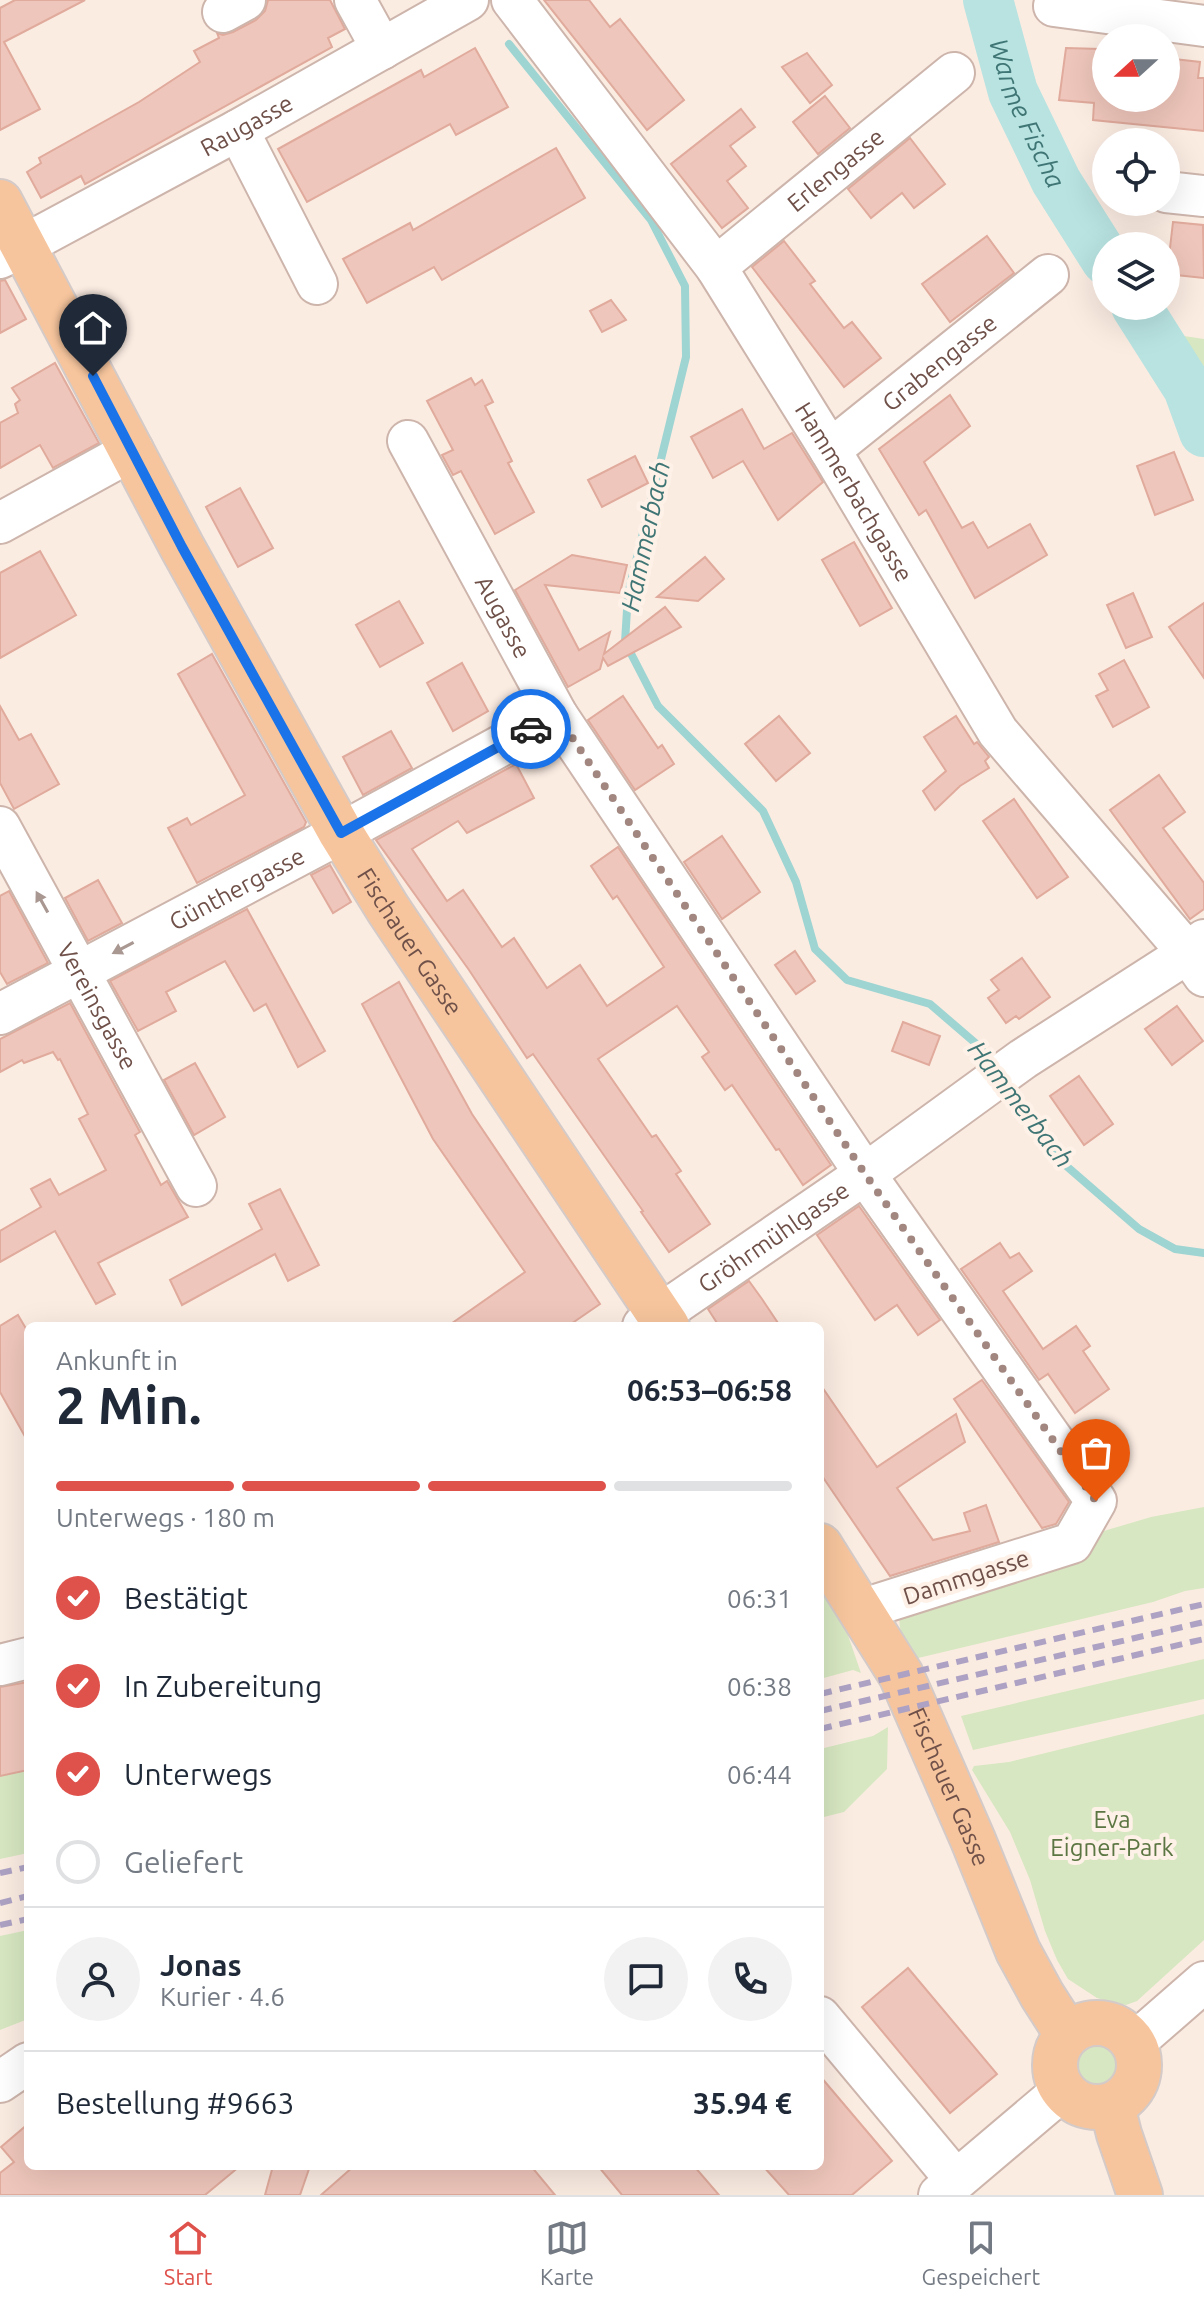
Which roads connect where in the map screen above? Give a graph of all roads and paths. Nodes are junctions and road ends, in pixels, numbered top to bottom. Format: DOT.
graph roads {
  1 [pos="355,0"];
  2 [pos="468,0"];
  3 [pos="512,0"];
  4 [pos="1054,6"];
  5 [pos="1204,26"];
  6 [pos="382,49"];
  7 [pos="954,73"];
  8 [pos="238,130"];
  9 [pos="1180,193"];
  10 [pos="1204,196"];
  11 [pos="0,202"];
  12 [pos="12,251"];
  13 [pos="716,267"];
  14 [pos="1048,275"];
  15 [pos="317,284"];
  16 [pos="408,441"];
  17 [pos="133,450"];
  18 [pos="830,450"];
  19 [pos="0,523"];
  20 [pos="557,715"];
  21 [pos="0,827"];
  22 [pos="341,833"];
  23 [pos="1199,957"];
  24 [pos="80,970"];
  25 [pos="0,1014"];
  26 [pos="865,1174"];
  27 [pos="196,1186"];
  28 [pos="656,1322"];
  29 [pos="1096,1501"];
  30 [pos="824,1552"];
  31 [pos="860,1610"];
  32 [pos="24,1659"];
  33 [pos="0,1665"];
  34 [pos="1204,1982"];
  35 [pos="824,2022"];
  36 [pos="1067,2034"];
  37 [pos="1134,2043"];
  38 [pos="24,2066"];
  39 [pos="0,2082"];
  40 [pos="1063,2090"];
  41 [pos="1112,2106"];
  42 [pos="948,2188"];
  43 [pos="1140,2195"];
  1 -- 6 [label="street"];
  2 -- 6 [label="street, Raugasse"];
  3 -- 13 [label="street, Hammerbachgasse"];
  4 -- 5 [label="street"];
  6 -- 8 [label="street, Raugasse"];
  7 -- 13 [label="street, Erlengasse"];
  8 -- 12 [label="street, Raugasse"];
  8 -- 15 [label="street"];
  9 -- 10 [label="street"];
  11 -- 12 [label="main road, Fischauer Gasse"];
  12 -- 17 [label="main road, Fischauer Gasse"];
  13 -- 18 [label="street, Hammerbachgasse"];
  14 -- 18 [label="street, Grabengasse"];
  16 -- 20 [label="street, Augasse"];
  17 -- 19 [label="street"];
  17 -- 22 [label="main road, Fischauer Gasse"];
  18 -- 23 [label="street, Hammerbachgasse"];
  20 -- 22 [label="street, Günthergasse"];
  20 -- 26 [label="street, Augasse"];
  24 -- 21 [label="street, Vereinsgasse, one-way"];
  22 -- 24 [label="street, Günthergasse, one-way"];
  22 -- 28 [label="main road, Fischauer Gasse"];
  23 -- 26 [label="street, Gröhrmühlgasse"];
  24 -- 25 [label="street, Günthergasse"];
  24 -- 27 [label="street, Vereinsgasse"];
  26 -- 28 [label="street, Gröhrmühlgasse"];
  26 -- 29 [label="street, Augasse"];
  29 -- 31 [label="street, Dammgasse"];
  30 -- 31 [label="main road, Fischauer Gasse"];
  31 -- 36 [label="main road, Fischauer Gasse"];
  32 -- 33 [label="street"];
  34 -- 37 [label="street"];
  35 -- 42 [label="street"];
  36 -- 37 [label="main road"];
  36 -- 40 [label="main road"];
  37 -- 41 [label="main road"];
  38 -- 39 [label="street"];
  40 -- 41 [label="main road"];
  40 -- 42 [label="street"];
  41 -- 43 [label="main road"];
}
